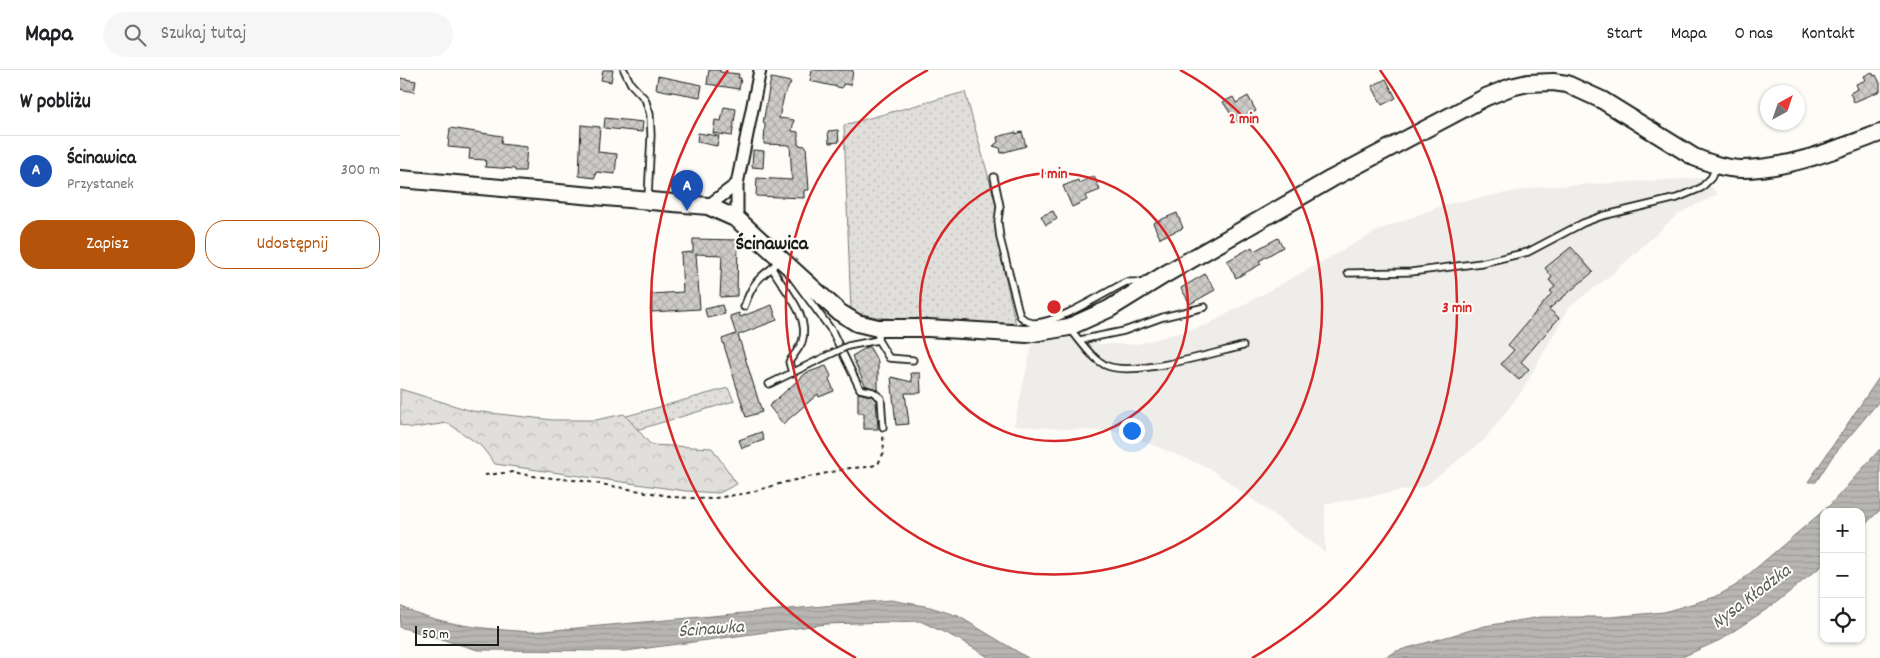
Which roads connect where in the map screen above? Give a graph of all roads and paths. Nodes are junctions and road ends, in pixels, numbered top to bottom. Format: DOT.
graph roads {
  1 [pos="624,70"];
  2 [pos="760,70"];
  3 [pos="1880,133"];
  4 [pos="1718,166"];
  5 [pos="994,177"];
  6 [pos="400,180"];
  7 [pos="737,184"];
  8 [pos="648,200"];
  9 [pos="708,206"];
  10 [pos="737,219"];
  11 [pos="781,264"];
  12 [pos="1348,273"];
  13 [pos="1142,288"];
  14 [pos="744,307"];
  15 [pos="1205,307"];
  16 [pos="1068,328"];
  17 [pos="878,334"];
  18 [pos="1080,340"];
  19 [pos="1243,346"];
  20 [pos="913,360"];
  21 [pos="792,373"];
  22 [pos="769,384"];
  23 [pos="883,427"];
  24 [pos="485,475"];
  1 -- 8 [label="lane"];
  2 -- 7 [label="street"];
  3 -- 4 [label="street"];
  4 -- 12 [label="lane"];
  4 -- 13 [label="street"];
  5 -- 13 [label="lane"];
  6 -- 8 [label="street"];
  7 -- 9 [label="street"];
  7 -- 10 [label="street"];
  8 -- 9 [label="street"];
  9 -- 10 [label="street"];
  10 -- 11 [label="street"];
  11 -- 14 [label="lane"];
  11 -- 17 [label="street"];
  11 -- 21 [label="lane"];
  11 -- 23 [label="lane"];
  13 -- 16 [label="street"];
  15 -- 18 [label="lane"];
  16 -- 17 [label="street"];
  16 -- 18 [label="lane"];
  17 -- 20 [label="lane"];
  17 -- 21 [label="lane, bridge"];
  18 -- 19 [label="lane"];
  21 -- 22 [label="lane"];
  23 -- 24 [label="path"];
}
